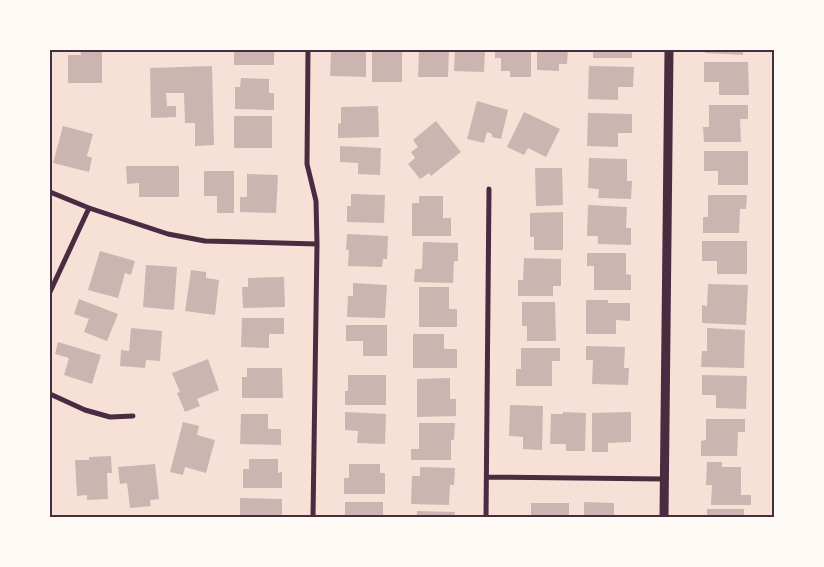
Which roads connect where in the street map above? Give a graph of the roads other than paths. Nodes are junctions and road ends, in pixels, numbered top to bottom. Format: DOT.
graph roads {
  1 [pos="308,50"];
  2 [pos="669,50"];
  3 [pos="490,189"];
  4 [pos="50,192"];
  5 [pos="89,208"];
  6 [pos="317,244"];
  7 [pos="50,292"];
  8 [pos="50,394"];
  9 [pos="133,416"];
  10 [pos="488,477"];
  11 [pos="664,479"];
  12 [pos="313,517"];
  13 [pos="486,517"];
  14 [pos="664,517"];
  1 -- 6 [label="street"];
  2 -- 11 [label="street"];
  3 -- 10 [label="street"];
  4 -- 5 [label="street"];
  5 -- 6 [label="street"];
  5 -- 7 [label="street"];
  6 -- 12 [label="street"];
  8 -- 9 [label="street"];
  10 -- 11 [label="street"];
  10 -- 13 [label="street"];
  11 -- 14 [label="street"];
}
